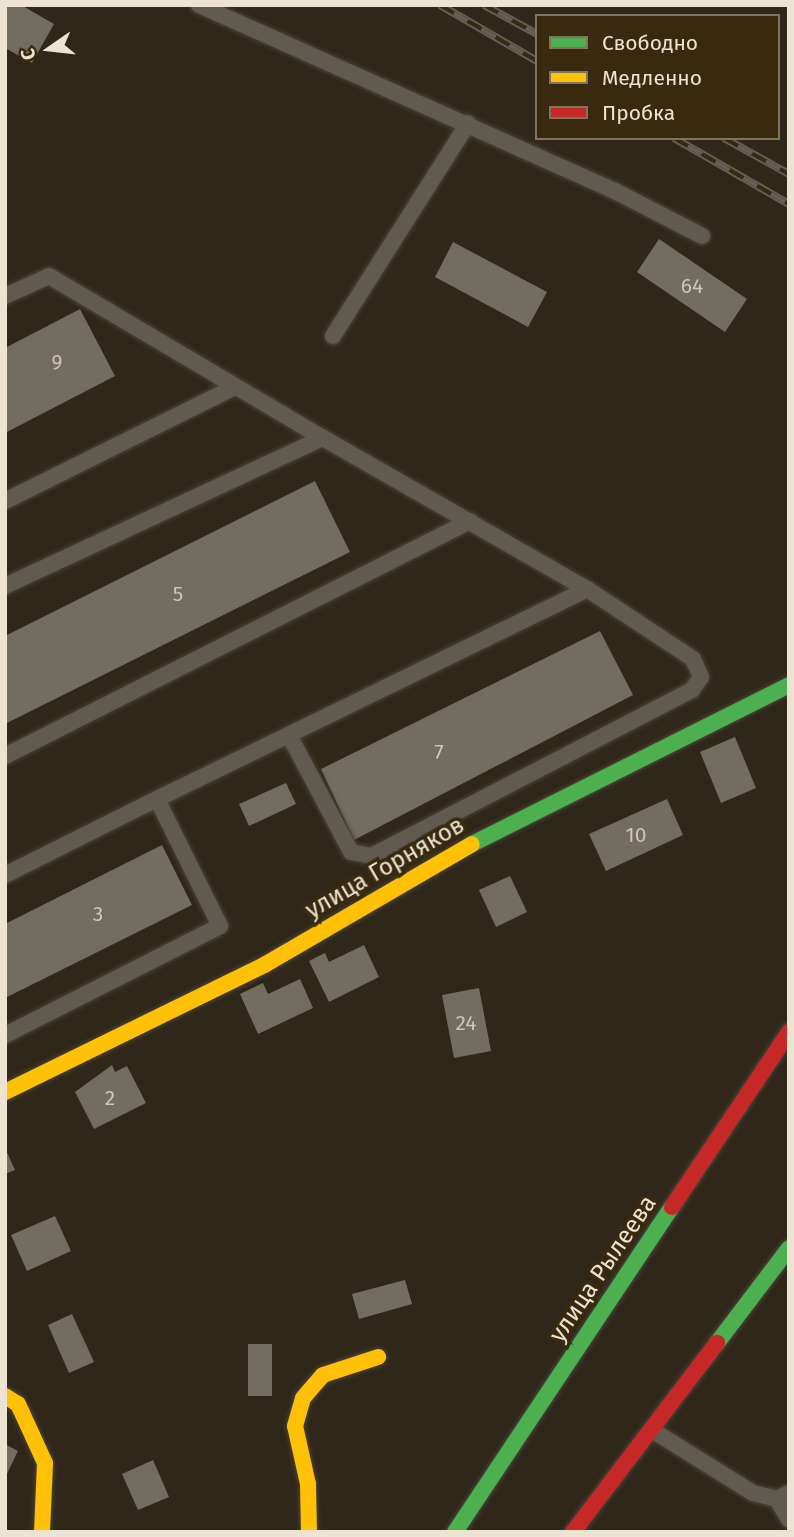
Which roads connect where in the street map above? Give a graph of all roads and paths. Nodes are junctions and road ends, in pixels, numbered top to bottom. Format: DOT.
graph roads {
  1 [pos="199,5"];
  2 [pos="468,123"];
  3 [pos="702,236"];
  4 [pos="5,296"];
  5 [pos="333,336"];
  6 [pos="235,387"];
  7 [pos="323,438"];
  8 [pos="5,501"];
  9 [pos="470,521"];
  10 [pos="5,586"];
  11 [pos="587,589"];
  12 [pos="789,685"];
  13 [pos="289,735"];
  14 [pos="5,756"];
  15 [pos="157,799"];
  16 [pos="5,875"];
  17 [pos="789,1032"];
  18 [pos="5,1035"];
  19 [pos="5,1091"];
  20 [pos="789,1248"];
  21 [pos="378,1357"];
  22 [pos="5,1396"];
  23 [pos="652,1430"];
  24 [pos="783,1496"];
  25 [pos="789,1520"];
  26 [pos="42,1532"];
  27 [pos="309,1532"];
  28 [pos="455,1532"];
  29 [pos="573,1532"];
  1 -- 2 [label="lane"];
  2 -- 3 [label="lane"];
  2 -- 5 [label="lane"];
  4 -- 6 [label="lane"];
  6 -- 7 [label="lane"];
  6 -- 8 [label="lane"];
  7 -- 9 [label="lane"];
  7 -- 10 [label="lane"];
  9 -- 11 [label="lane"];
  9 -- 14 [label="lane"];
  11 -- 13 [label="lane"];
  11 -- 13 [label="lane"];
  12 -- 19 [label="street, улица Горняков"];
  13 -- 15 [label="lane"];
  15 -- 16 [label="lane"];
  15 -- 18 [label="lane"];
  17 -- 28 [label="street, улица Рылеева"];
  20 -- 23 [label="street"];
  21 -- 27 [label="street"];
  22 -- 26 [label="street"];
  23 -- 24 [label="lane"];
  23 -- 29 [label="street"];
  24 -- 25 [label="lane"];
}
